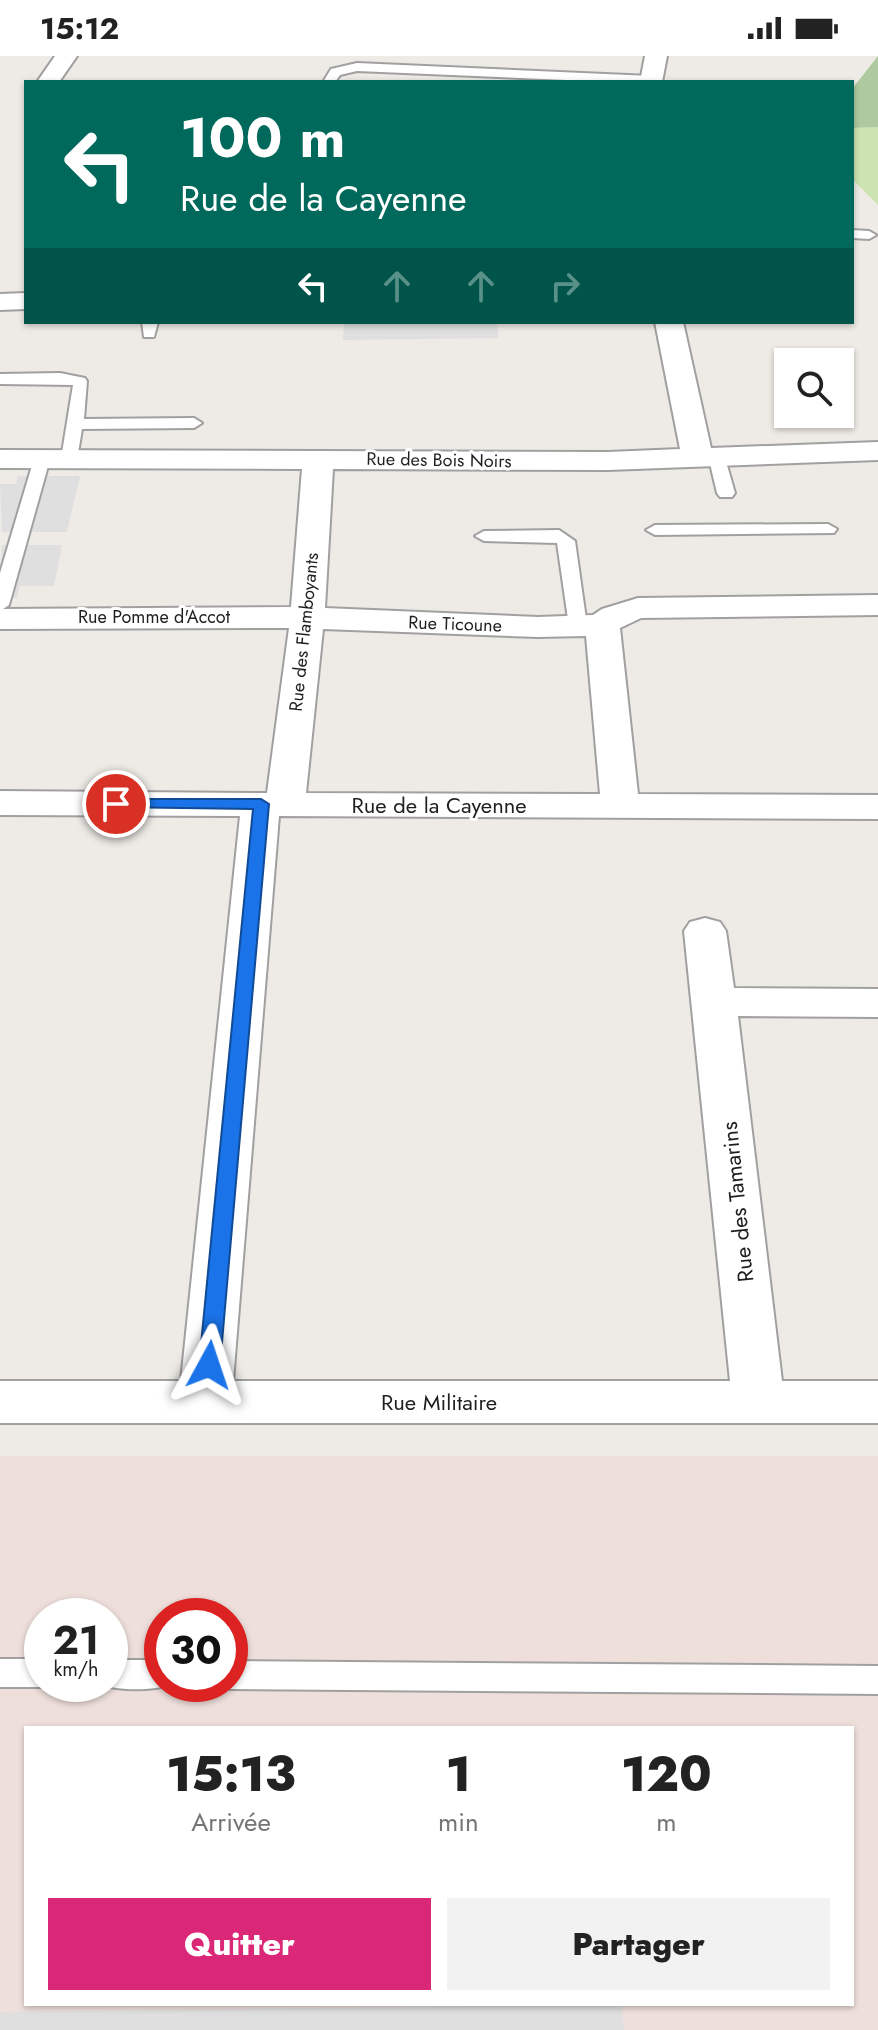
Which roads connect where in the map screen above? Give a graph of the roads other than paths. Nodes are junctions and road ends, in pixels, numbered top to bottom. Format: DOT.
graph roads {
  1 [pos="66,56"];
  2 [pos="656,56"];
  3 [pos="49,80"];
  4 [pos="330,80"];
  5 [pos="630,80"];
  6 [pos="651,80"];
  7 [pos="854,234"];
  8 [pos="869,235"];
  9 [pos="24,301"];
  10 [pos="0,302"];
  11 [pos="670,324"];
  12 [pos="0,379"];
  13 [pos="194,423"];
  14 [pos="75,424"];
  15 [pos="878,451"];
  16 [pos="707,456"];
  17 [pos="0,459"];
  18 [pos="56,459"];
  19 [pos="318,459"];
  20 [pos="734,529"];
  21 [pos="828,529"];
  22 [pos="655,530"];
  23 [pos="484,536"];
  24 [pos="0,605"];
  25 [pos="878,605"];
  26 [pos="307,618"];
  27 [pos="0,619"];
  28 [pos="590,625"];
  29 [pos="0,803"];
  30 [pos="273,804"];
  31 [pos="620,805"];
  32 [pos="878,807"];
  33 [pos="705,931"];
  34 [pos="715,1002"];
  35 [pos="878,1003"];
  36 [pos="0,1402"];
  37 [pos="758,1402"];
  38 [pos="878,1402"];
  39 [pos="205,1403"];
  40 [pos="0,1673"];
  41 [pos="24,1673"];
  42 [pos="248,1675"];
  43 [pos="878,1680"];
  1 -- 3 [label="street"];
  2 -- 6 [label="street"];
  4 -- 5 [label="lane"];
  7 -- 8 [label="lane"];
  9 -- 10 [label="street"];
  11 -- 16 [label="street"];
  12 -- 14 [label="lane"];
  13 -- 14 [label="lane"];
  14 -- 18 [label="lane"];
  15 -- 16 [label="street, Rue des Bois Noirs"];
  16 -- 19 [label="street, Rue des Bois Noirs"];
  16 -- 20 [label="lane"];
  17 -- 18 [label="street, Rue des Bois Noirs"];
  18 -- 19 [label="street, Rue des Bois Noirs"];
  18 -- 24 [label="lane"];
  19 -- 26 [label="street, Rue des Flamboyants"];
  20 -- 21 [label="lane"];
  20 -- 22 [label="lane"];
  23 -- 28 [label="lane"];
  25 -- 28 [label="street, Rue Ticoune"];
  26 -- 27 [label="street, Rue Pomme d'Accot"];
  26 -- 28 [label="street, Rue Ticoune"];
  26 -- 30 [label="street, Rue des Flamboyants"];
  28 -- 31 [label="street"];
  29 -- 30 [label="street, Rue de la Cayenne"];
  30 -- 31 [label="street, Rue de la Cayenne"];
  30 -- 39 [label="street, Rue des Flamboyants"];
  31 -- 32 [label="street, Rue de la Cayenne"];
  33 -- 34 [label="street, Rue des Tamarins"];
  34 -- 35 [label="street"];
  34 -- 37 [label="street, Rue des Tamarins"];
  36 -- 39 [label="street, Rue Militaire"];
  37 -- 38 [label="street, Rue Militaire"];
  37 -- 39 [label="street, Rue Militaire"];
  40 -- 41 [label="lane"];
  42 -- 43 [label="lane"];
}
